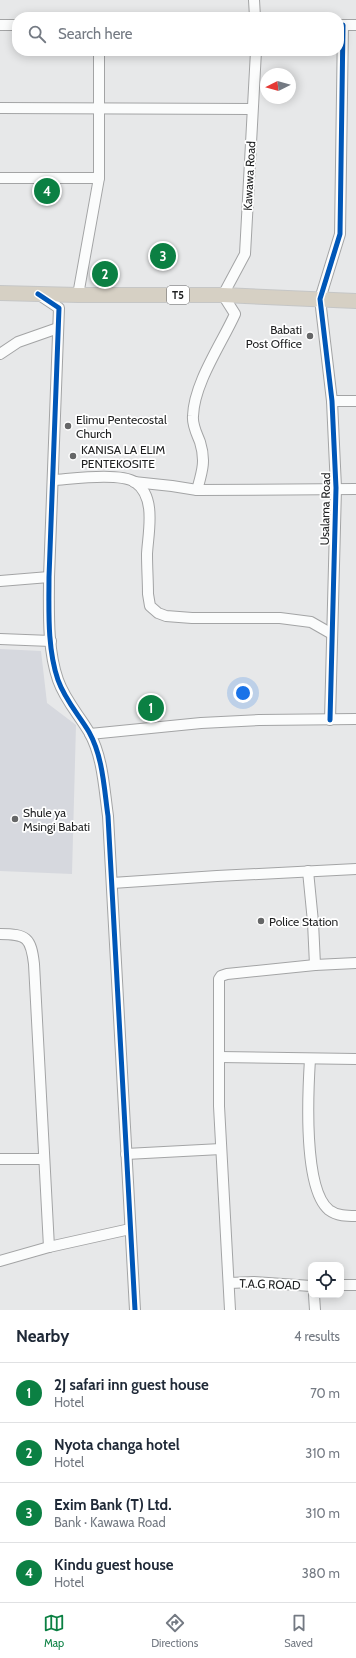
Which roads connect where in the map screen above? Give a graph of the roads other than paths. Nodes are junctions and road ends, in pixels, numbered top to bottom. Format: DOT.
graph roads {
  1 [pos="254,0"];
  2 [pos="255,12"];
  3 [pos="12,25"];
  4 [pos="344,25"];
  5 [pos="356,25"];
  6 [pos="0,26"];
  7 [pos="99,56"];
  8 [pos="256,56"];
  9 [pos="341,56"];
  10 [pos="0,108"];
  11 [pos="99,109"];
  12 [pos="252,109"];
  13 [pos="0,178"];
  14 [pos="99,178"];
  15 [pos="0,293"];
  16 [pos="38,294"];
  17 [pos="223,295"];
  18 [pos="78,296"];
  19 [pos="320,298"];
  20 [pos="356,301"];
  21 [pos="58,328"];
  22 [pos="0,354"];
  23 [pos="332,401"];
  24 [pos="356,401"];
  25 [pos="52,480"];
  26 [pos="134,482"];
  27 [pos="336,488"];
  28 [pos="356,489"];
  29 [pos="197,490"];
  30 [pos="49,577"];
  31 [pos="0,581"];
  32 [pos="332,634"];
  33 [pos="0,639"];
  34 [pos="51,641"];
  35 [pos="356,719"];
  36 [pos="330,720"];
  37 [pos="90,734"];
  38 [pos="356,869"];
  39 [pos="308,871"];
  40 [pos="112,883"];
  41 [pos="0,934"];
  42 [pos="356,963"];
  43 [pos="314,964"];
  44 [pos="219,1057"];
  45 [pos="310,1059"];
  46 [pos="356,1059"];
  47 [pos="221,1148"];
  48 [pos="126,1154"];
  49 [pos="0,1159"];
  50 [pos="44,1159"];
  51 [pos="356,1216"];
  52 [pos="130,1229"];
  53 [pos="49,1247"];
  54 [pos="0,1261"];
  55 [pos="229,1283"];
  56 [pos="344,1285"];
  57 [pos="356,1285"];
  58 [pos="308,1286"];
  59 [pos="314,1298"];
  60 [pos="135,1310"];
  61 [pos="230,1310"];
  62 [pos="315,1310"];
  1 -- 2 [label="street"];
  3 -- 6 [label="street"];
  4 -- 5 [label="street"];
  7 -- 11 [label="street"];
  8 -- 12 [label="street, Kawawa Road"];
  9 -- 19 [label="street"];
  10 -- 11 [label="street"];
  11 -- 12 [label="street"];
  11 -- 14 [label="street"];
  12 -- 17 [label="street, Kawawa Road"];
  13 -- 14 [label="street"];
  14 -- 18 [label="street"];
  15 -- 16 [label="highway, T5"];
  16 -- 18 [label="highway, T5"];
  16 -- 21 [label="street"];
  17 -- 18 [label="highway, T5"];
  17 -- 19 [label="highway, T5"];
  17 -- 29 [label="street"];
  19 -- 20 [label="highway, T5"];
  19 -- 23 [label="street, Usalama Road"];
  21 -- 22 [label="street"];
  21 -- 25 [label="street"];
  23 -- 24 [label="street"];
  23 -- 27 [label="street, Usalama Road"];
  25 -- 26 [label="street"];
  25 -- 30 [label="street"];
  26 -- 29 [label="street"];
  26 -- 32 [label="street"];
  27 -- 28 [label="street"];
  27 -- 29 [label="street"];
  27 -- 32 [label="street, Usalama Road"];
  30 -- 31 [label="street"];
  30 -- 34 [label="street"];
  32 -- 36 [label="street, Usalama Road"];
  33 -- 34 [label="street"];
  34 -- 37 [label="street"];
  35 -- 36 [label="street"];
  36 -- 37 [label="street"];
  37 -- 40 [label="street"];
  38 -- 39 [label="street"];
  39 -- 40 [label="street"];
  39 -- 43 [label="street"];
  40 -- 48 [label="street"];
  41 -- 50 [label="street"];
  42 -- 43 [label="street"];
  43 -- 44 [label="street"];
  44 -- 45 [label="street"];
  44 -- 47 [label="street"];
  45 -- 46 [label="street"];
  45 -- 51 [label="street"];
  47 -- 48 [label="street"];
  47 -- 55 [label="street"];
  48 -- 52 [label="street"];
  49 -- 50 [label="street"];
  50 -- 53 [label="street"];
  52 -- 53 [label="street"];
  52 -- 60 [label="street"];
  53 -- 54 [label="street"];
  55 -- 58 [label="street, T.A.G ROAD"];
  55 -- 61 [label="street"];
  56 -- 57 [label="street"];
  59 -- 62 [label="street"];
}
